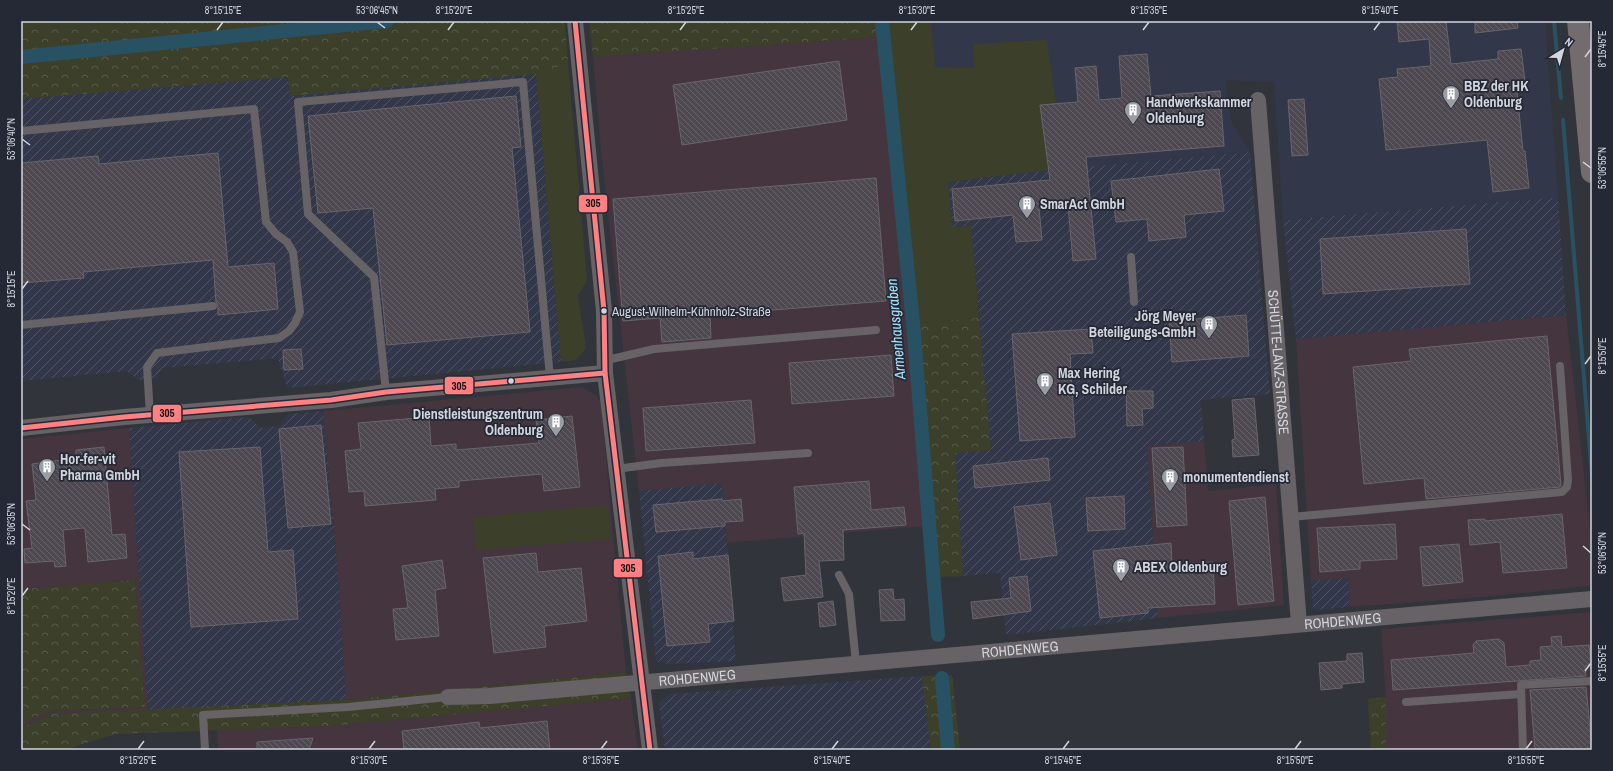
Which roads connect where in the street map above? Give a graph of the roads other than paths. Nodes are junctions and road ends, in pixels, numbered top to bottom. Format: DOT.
graph roads {
  1 [pos="575,21"];
  2 [pos="1578,21"];
  3 [pos="1258,100"];
  4 [pos="21,131"];
  5 [pos="1592,172"];
  6 [pos="1131,257"];
  7 [pos="1134,302"];
  8 [pos="213,306"];
  9 [pos="21,325"];
  10 [pos="876,330"];
  11 [pos="1560,366"];
  12 [pos="604,367"];
  13 [pos="550,378"];
  14 [pos="386,392"];
  15 [pos="150,415"];
  16 [pos="21,428"];
  17 [pos="808,453"];
  18 [pos="616,469"];
  19 [pos="1290,517"];
  20 [pos="839,575"];
  21 [pos="1592,599"];
  22 [pos="1299,624"];
  23 [pos="856,663"];
  24 [pos="1592,680"];
  25 [pos="641,682"];
  26 [pos="1522,694"];
  27 [pos="448,697"];
  28 [pos="1406,702"];
  29 [pos="205,750"];
  30 [pos="650,750"];
  31 [pos="1523,750"];
  1 -- 12 [label="street"];
  2 -- 5 [label="main road"];
  3 -- 19 [label="street, SCHÜTTE-LANZ-STRASSE"];
  4 -- 15 [label="lane"];
  6 -- 7 [label="lane"];
  8 -- 9 [label="lane"];
  10 -- 12 [label="lane"];
  11 -- 19 [label="lane"];
  12 -- 13 [label="street"];
  12 -- 18 [label="street"];
  13 -- 14 [label="street"];
  13 -- 14 [label="lane"];
  14 -- 15 [label="street"];
  15 -- 16 [label="street"];
  17 -- 18 [label="lane"];
  18 -- 25 [label="street"];
  19 -- 22 [label="street, SCHÜTTE-LANZ-STRASSE"];
  20 -- 23 [label="lane"];
  21 -- 22 [label="street, ROHDENWEG"];
  22 -- 23 [label="street, ROHDENWEG"];
  23 -- 25 [label="street, ROHDENWEG"];
  24 -- 26 [label="lane"];
  25 -- 27 [label="street, ROHDENWEG"];
  25 -- 30 [label="street"];
  26 -- 28 [label="lane"];
  26 -- 31 [label="lane"];
  27 -- 29 [label="lane"];
}
